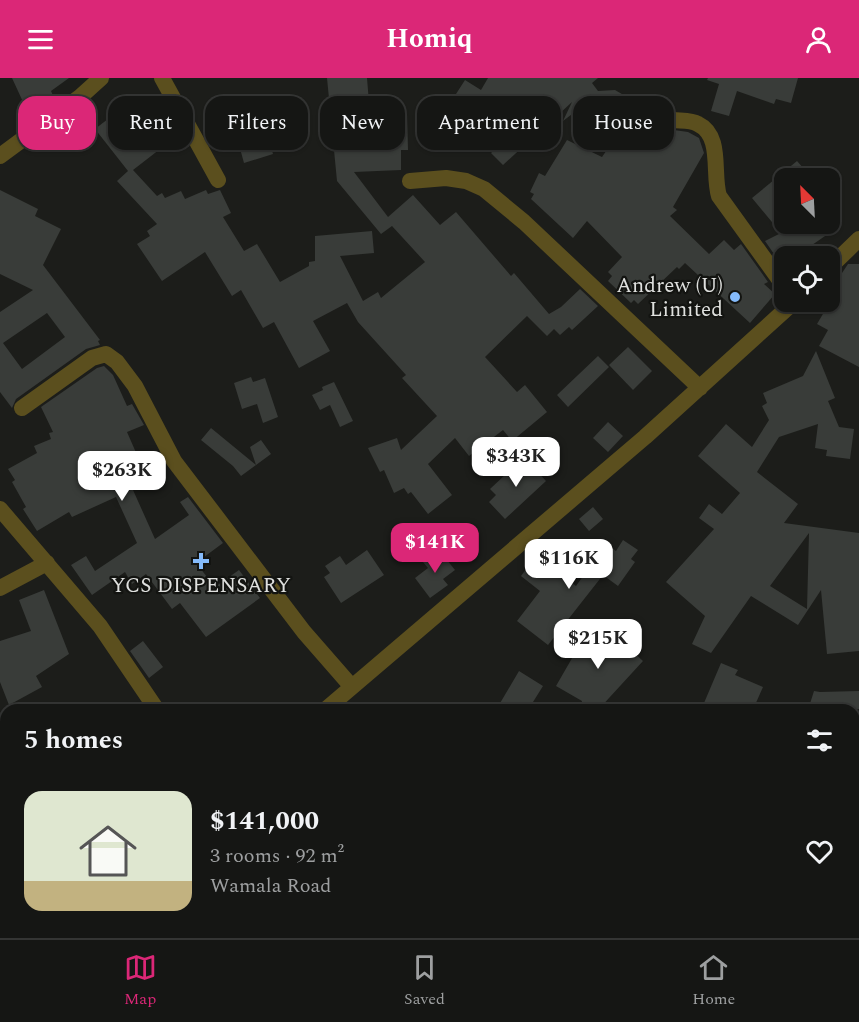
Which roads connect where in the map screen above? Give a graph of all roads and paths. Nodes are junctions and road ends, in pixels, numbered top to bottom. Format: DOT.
graph roads {
  1 [pos="101,78"];
  2 [pos="162,78"];
  3 [pos="674,120"];
  4 [pos="0,156"];
  5 [pos="218,180"];
  6 [pos="410,181"];
  7 [pos="859,239"];
  8 [pos="840,257"];
  9 [pos="774,272"];
  10 [pos="783,312"];
  11 [pos="700,387"];
  12 [pos="22,408"];
  13 [pos="0,509"];
  14 [pos="47,563"];
  15 [pos="0,588"];
  16 [pos="352,687"];
  17 [pos="153,704"];
  18 [pos="332,704"];
  1 -- 4 [label="street"];
  2 -- 5 [label="street"];
  3 -- 9 [label="street"];
  6 -- 11 [label="street"];
  7 -- 8 [label="street"];
  10 -- 11 [label="street"];
  11 -- 16 [label="street"];
  12 -- 16 [label="street"];
  13 -- 14 [label="street"];
  14 -- 15 [label="street"];
  14 -- 17 [label="street"];
  16 -- 18 [label="street"];
}
